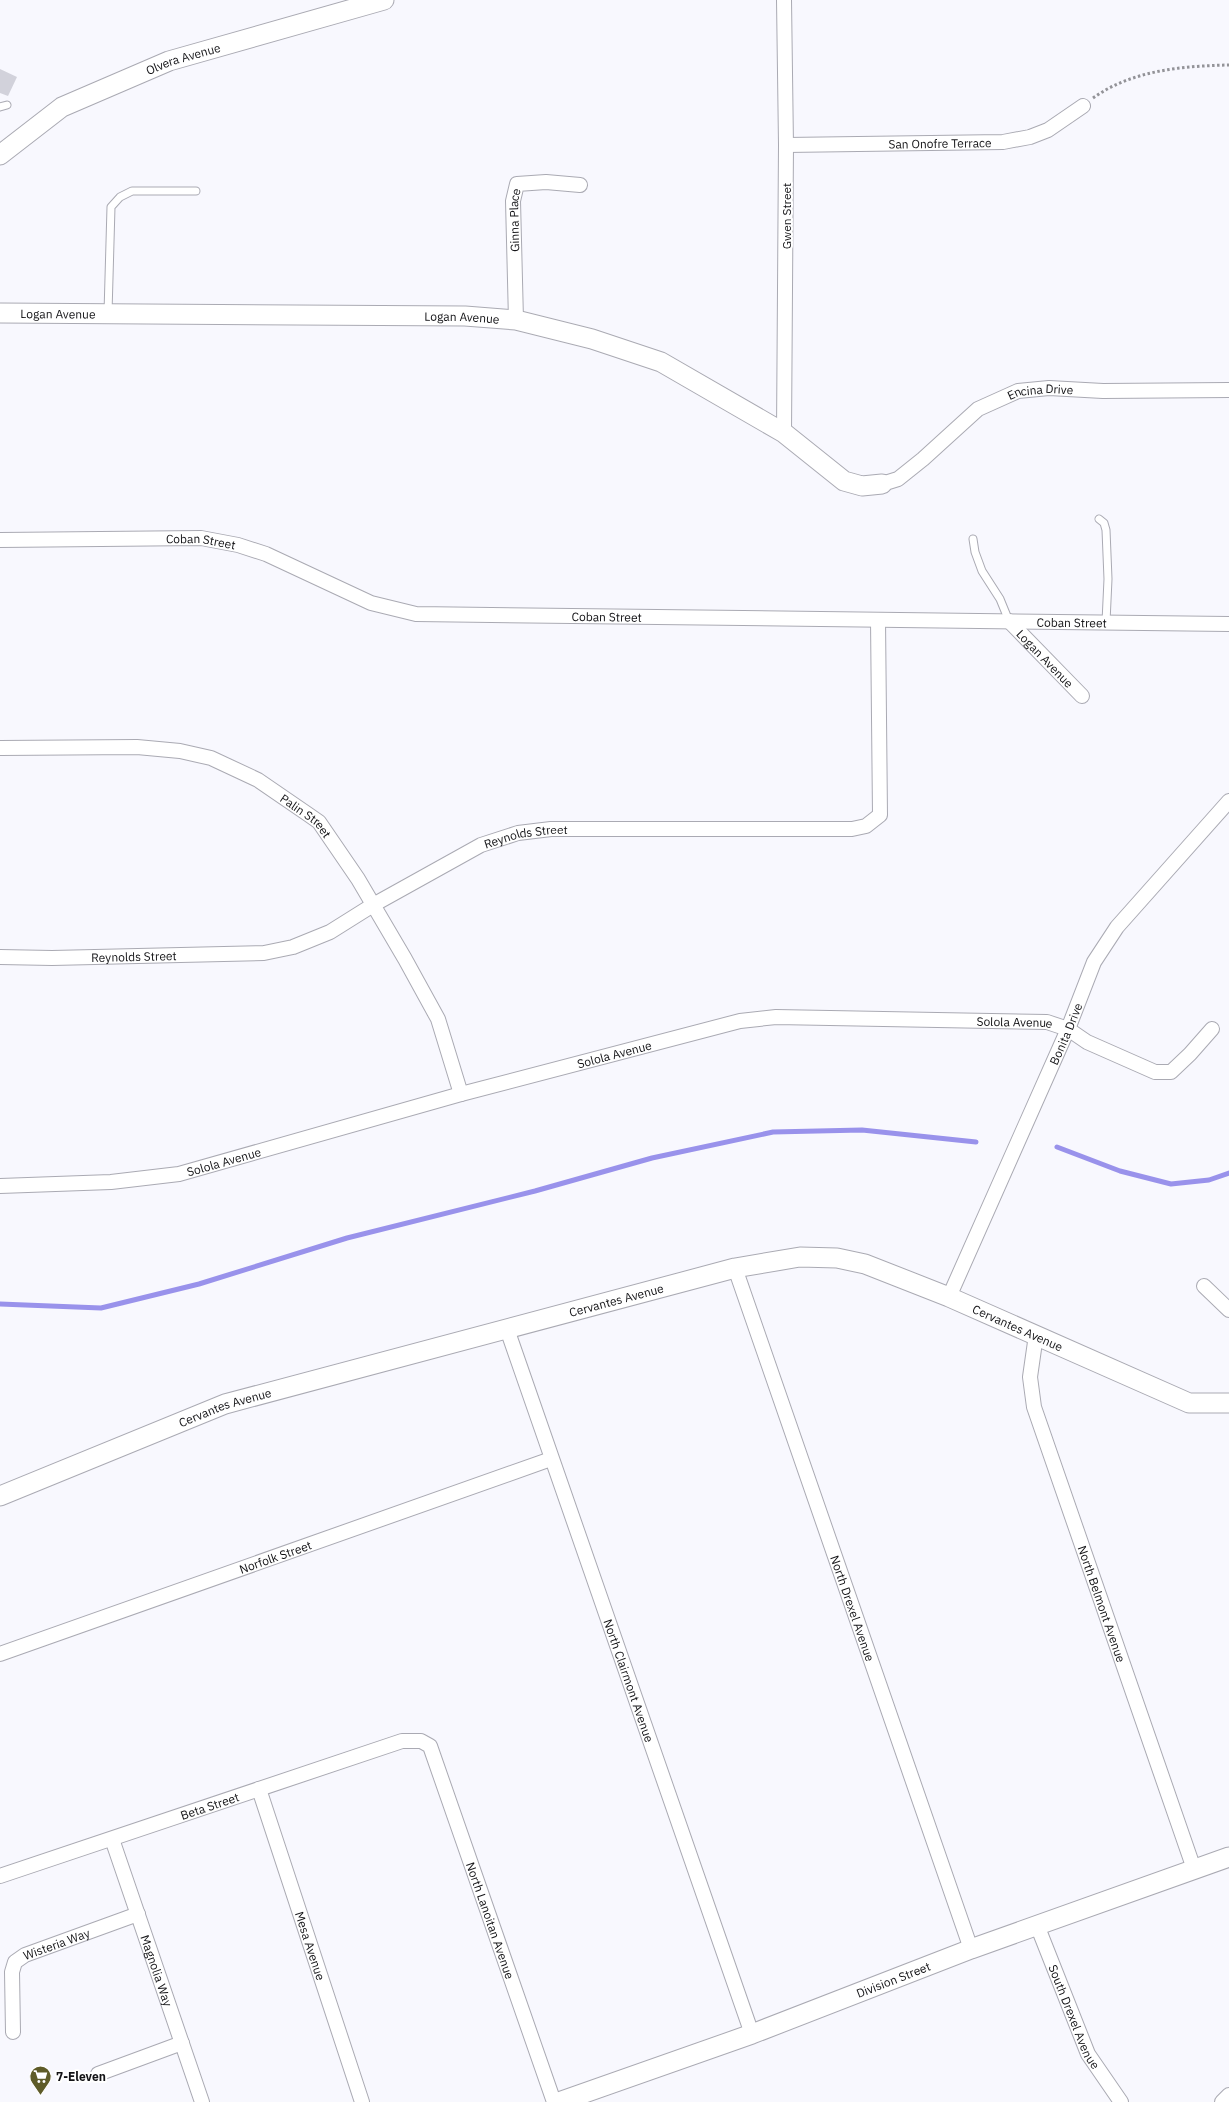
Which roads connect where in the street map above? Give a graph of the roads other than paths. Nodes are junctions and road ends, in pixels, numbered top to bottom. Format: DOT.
graph roads {
  1 [pos="384,0"];
  2 [pos="784,0"];
  3 [pos="1083,106"];
  4 [pos="786,145"];
  5 [pos="0,155"];
  6 [pos="580,185"];
  7 [pos="196,191"];
  8 [pos="0,312"];
  9 [pos="108,314"];
  10 [pos="516,320"];
  11 [pos="1229,390"];
  12 [pos="784,433"];
  13 [pos="882,484"];
  14 [pos="1099,518"];
  15 [pos="973,539"];
  16 [pos="0,540"];
  17 [pos="878,620"];
  18 [pos="1009,621"];
  19 [pos="1106,622"];
  20 [pos="1229,624"];
  21 [pos="1082,696"];
  22 [pos="0,748"];
  23 [pos="1229,800"];
  24 [pos="373,905"];
  25 [pos="0,957"];
  26 [pos="1068,1029"];
  27 [pos="1212,1030"];
  28 [pos="461,1094"];
  29 [pos="0,1186"];
  30 [pos="735,1268"];
  31 [pos="1204,1286"];
  32 [pos="949,1297"];
  33 [pos="1229,1310"];
  34 [pos="507,1329"];
  35 [pos="1036,1336"];
  36 [pos="1229,1403"];
  37 [pos="552,1459"];
  38 [pos="0,1496"];
  39 [pos="0,1654"];
  40 [pos="421,1741"];
  41 [pos="259,1789"];
  42 [pos="112,1839"];
  43 [pos="1229,1857"];
  44 [pos="1194,1869"];
  45 [pos="0,1876"];
  46 [pos="138,1914"];
  47 [pos="1037,1925"];
  48 [pos="971,1949"];
  49 [pos="13,2032"];
  50 [pos="752,2034"];
  51 [pos="182,2043"];
  52 [pos="98,2074"];
  53 [pos="1229,2095"];
  54 [pos="202,2102"];
  55 [pos="362,2102"];
  56 [pos="554,2102"];
  57 [pos="559,2102"];
  58 [pos="1121,2102"];
  59 [pos="1222,2102"];
  1 -- 5 [label="street, Olvera Avenue"];
  2 -- 4 [label="street, Gwen Street"];
  3 -- 4 [label="street, San Onofre Terrace"];
  4 -- 12 [label="street, Gwen Street"];
  6 -- 10 [label="street, Ginna Place"];
  7 -- 9 [label="lane"];
  8 -- 9 [label="street, Logan Avenue"];
  9 -- 10 [label="street, Logan Avenue"];
  10 -- 12 [label="street, Logan Avenue"];
  11 -- 13 [label="street, Encina Drive"];
  12 -- 13 [label="street, Logan Avenue"];
  14 -- 19 [label="lane"];
  15 -- 18 [label="lane"];
  16 -- 17 [label="street, Coban Street"];
  17 -- 18 [label="street, Coban Street"];
  17 -- 24 [label="street, Reynolds Street"];
  18 -- 19 [label="street, Coban Street"];
  18 -- 21 [label="street, Logan Avenue"];
  19 -- 20 [label="street, Coban Street"];
  22 -- 24 [label="street, Palin Street"];
  23 -- 26 [label="street, Bonita Drive"];
  24 -- 25 [label="street, Reynolds Street"];
  24 -- 28 [label="street, Palin Street"];
  26 -- 27 [label="street, Solola Avenue"];
  26 -- 28 [label="street, Solola Avenue"];
  26 -- 32 [label="street, Bonita Drive"];
  28 -- 29 [label="street, Solola Avenue"];
  30 -- 32 [label="street, Cervantes Avenue"];
  30 -- 34 [label="street, Cervantes Avenue"];
  30 -- 48 [label="street, North Drexel Avenue"];
  31 -- 33 [label="street"];
  32 -- 35 [label="street, Cervantes Avenue"];
  34 -- 37 [label="street, North Clairmont Avenue"];
  34 -- 38 [label="street, Cervantes Avenue"];
  35 -- 36 [label="street, Cervantes Avenue"];
  35 -- 44 [label="street, North Belmont Avenue"];
  37 -- 39 [label="street, Norfolk Street"];
  37 -- 50 [label="street, North Clairmont Avenue"];
  40 -- 41 [label="street, Beta Street"];
  40 -- 56 [label="street, North Lanoitan Avenue"];
  41 -- 42 [label="street, Beta Street"];
  41 -- 55 [label="street, Mesa Avenue"];
  42 -- 45 [label="street, Beta Street"];
  42 -- 46 [label="street, Magnolia Way"];
  43 -- 44 [label="street, Division Street"];
  44 -- 47 [label="street, Division Street"];
  46 -- 49 [label="street, Wisteria Way"];
  46 -- 51 [label="street, Magnolia Way"];
  47 -- 48 [label="street, Division Street"];
  47 -- 58 [label="street, South Drexel Avenue"];
  48 -- 50 [label="street, Division Street"];
  50 -- 57 [label="street, Division Street"];
  51 -- 52 [label="street"];
  51 -- 54 [label="street, Magnolia Way"];
  53 -- 59 [label="street"];
}
